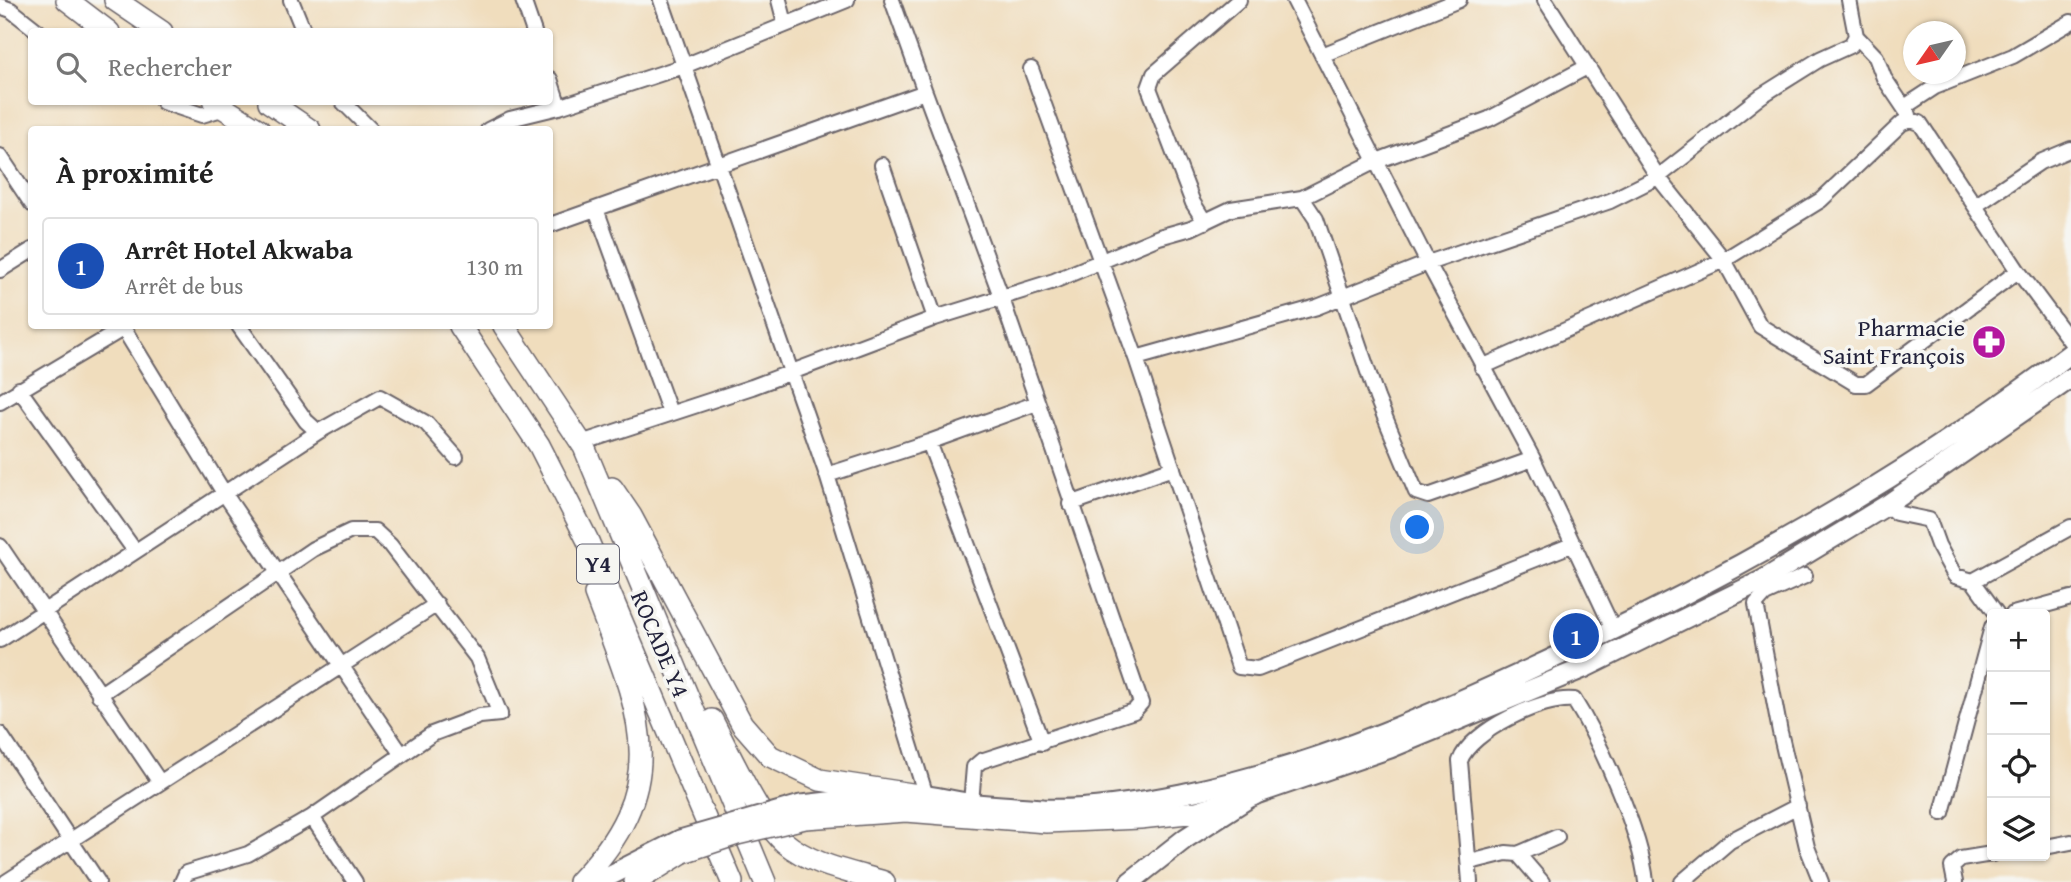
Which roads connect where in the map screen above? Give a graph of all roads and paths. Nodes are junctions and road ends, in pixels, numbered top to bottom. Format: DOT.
graph roads {
  1 [pos="67,0"];
  2 [pos="116,0"];
  3 [pos="290,0"];
  4 [pos="523,0"];
  5 [pos="661,0"];
  6 [pos="779,0"];
  7 [pos="847,0"];
  8 [pos="892,0"];
  9 [pos="1239,0"];
  10 [pos="1294,0"];
  11 [pos="1459,0"];
  12 [pos="1545,0"];
  13 [pos="1849,0"];
  14 [pos="0,6"];
  15 [pos="2071,22"];
  16 [pos="786,23"];
  17 [pos="34,28"];
  18 [pos="104,28"];
  19 [pos="156,28"];
  20 [pos="302,28"];
  21 [pos="533,28"];
  22 [pos="1856,36"];
  23 [pos="1322,55"];
  24 [pos="684,66"];
  25 [pos="1585,68"];
  26 [pos="1031,69"];
  27 [pos="553,88"];
  28 [pos="925,92"];
  29 [pos="171,105"];
  30 [pos="219,105"];
  31 [pos="274,105"];
  32 [pos="346,105"];
  33 [pos="559,107"];
  34 [pos="1908,113"];
  35 [pos="253,126"];
  36 [pos="304,126"];
  37 [pos="367,126"];
  38 [pos="496,126"];
  39 [pos="2071,149"];
  40 [pos="0,156"];
  41 [pos="1374,162"];
  42 [pos="721,165"];
  43 [pos="882,165"];
  44 [pos="1658,177"];
  45 [pos="28,198"];
  46 [pos="1302,198"];
  47 [pos="1975,206"];
  48 [pos="596,209"];
  49 [pos="1205,222"];
  50 [pos="553,224"];
  51 [pos="28,252"];
  52 [pos="1724,260"];
  53 [pos="1428,263"];
  54 [pos="1100,264"];
  55 [pos="0,270"];
  56 [pos="2018,271"];
  57 [pos="1001,296"];
  58 [pos="1343,298"];
  59 [pos="935,318"];
  60 [pos="120,329"];
  61 [pos="124,329"];
  62 [pos="241,329"];
  63 [pos="450,329"];
  64 [pos="462,329"];
  65 [pos="506,329"];
  66 [pos="2071,342"];
  67 [pos="2071,353"];
  68 [pos="1136,358"];
  69 [pos="1482,367"];
  70 [pos="792,372"];
  71 [pos="2071,378"];
  72 [pos="19,389"];
  73 [pos="0,402"];
  74 [pos="1037,403"];
  75 [pos="670,413"];
  76 [pos="318,432"];
  77 [pos="929,442"];
  78 [pos="583,445"];
  79 [pos="456,457"];
  80 [pos="1533,459"];
  81 [pos="1173,468"];
  82 [pos="827,475"];
  83 [pos="224,493"];
  84 [pos="1070,504"];
  85 [pos="1887,505"];
  86 [pos="2071,527"];
  87 [pos="1574,544"];
  88 [pos="0,546"];
  89 [pos="135,551"];
  90 [pos="278,573"];
  91 [pos="1805,576"];
  92 [pos="1973,581"];
  93 [pos="2071,598"];
  94 [pos="437,604"];
  95 [pos="1993,609"];
  96 [pos="2031,609"];
  97 [pos="45,611"];
  98 [pos="659,622"];
  99 [pos="1614,631"];
  100 [pos="0,640"];
  101 [pos="1987,646"];
  102 [pos="341,664"];
  103 [pos="99,695"];
  104 [pos="0,734"];
  105 [pos="1042,743"];
  106 [pos="402,755"];
  107 [pos="159,781"];
  108 [pos="1253,795"];
  109 [pos="922,796"];
  110 [pos="971,803"];
  111 [pos="1798,806"];
  112 [pos="803,812"];
  113 [pos="1942,813"];
  114 [pos="312,817"];
  115 [pos="705,819"];
  116 [pos="1558,837"];
  117 [pos="71,839"];
  118 [pos="2071,842"];
  119 [pos="2050,846"];
  120 [pos="675,847"];
  121 [pos="1518,854"];
  122 [pos="1987,855"];
  123 [pos="1470,862"];
  124 [pos="6,882"];
  125 [pos="98,882"];
  126 [pos="182,882"];
  127 [pos="355,882"];
  128 [pos="579,882"];
  129 [pos="597,882"];
  130 [pos="622,882"];
  131 [pos="635,882"];
  132 [pos="725,882"];
  133 [pos="732,882"];
  134 [pos="765,882"];
  135 [pos="884,882"];
  136 [pos="1130,882"];
  137 [pos="1470,882"];
  138 [pos="1542,882"];
  139 [pos="1646,882"];
  140 [pos="1682,882"];
  141 [pos="1821,882"];
  142 [pos="1955,882"];
  1 -- 18 [label="highway"];
  2 -- 19 [label="highway"];
  3 -- 20 [label="street"];
  4 -- 21 [label="street"];
  5 -- 24 [label="street"];
  6 -- 16 [label="street"];
  7 -- 16 [label="street"];
  8 -- 28 [label="street"];
  9 -- 49 [label="street"];
  10 -- 23 [label="street"];
  11 -- 23 [label="street"];
  12 -- 25 [label="street"];
  13 -- 22 [label="street"];
  14 -- 17 [label="street"];
  15 -- 34 [label="street"];
  16 -- 24 [label="street"];
  22 -- 34 [label="street"];
  22 -- 44 [label="street"];
  23 -- 41 [label="street"];
  24 -- 33 [label="street"];
  24 -- 42 [label="street"];
  25 -- 41 [label="street"];
  25 -- 44 [label="street"];
  26 -- 54 [label="street"];
  27 -- 33 [label="street"];
  28 -- 42 [label="street"];
  28 -- 57 [label="street"];
  29 -- 30 [label="street"];
  30 -- 35 [label="highway"];
  31 -- 36 [label="highway"];
  32 -- 37 [label="street"];
  33 -- 38 [label="street"];
  34 -- 47 [label="street"];
  34 -- 52 [label="street"];
  39 -- 47 [label="street"];
  40 -- 45 [label="street"];
  41 -- 46 [label="street"];
  41 -- 53 [label="street"];
  42 -- 48 [label="street"];
  42 -- 70 [label="street"];
  43 -- 59 [label="street"];
  44 -- 52 [label="street"];
  44 -- 53 [label="street"];
  46 -- 49 [label="street"];
  46 -- 58 [label="street"];
  47 -- 56 [label="street"];
  48 -- 50 [label="street"];
  48 -- 75 [label="street"];
  49 -- 54 [label="street"];
  51 -- 55 [label="street"];
  52 -- 56 [label="street"];
  52 -- 69 [label="street"];
  53 -- 58 [label="street"];
  53 -- 69 [label="street"];
  54 -- 57 [label="street"];
  54 -- 68 [label="street"];
  56 -- 66 [label="street"];
  57 -- 59 [label="street"];
  57 -- 74 [label="street"];
  58 -- 68 [label="street"];
  58 -- 80 [label="street"];
  59 -- 70 [label="street"];
  60 -- 72 [label="street"];
  61 -- 83 [label="street"];
  62 -- 76 [label="street"];
  63 -- 128 [label="highway"];
  64 -- 115 [label="highway, ROCADE Y4 / Y4"];
  65 -- 78 [label="highway, ROCADE Y4 / Y4"];
  67 -- 99 [label="main road"];
  68 -- 81 [label="street"];
  69 -- 80 [label="street"];
  70 -- 75 [label="street"];
  70 -- 82 [label="street"];
  71 -- 85 [label="main road"];
  72 -- 73 [label="street"];
  72 -- 89 [label="street"];
  74 -- 77 [label="street"];
  74 -- 84 [label="street"];
  75 -- 78 [label="street"];
  76 -- 79 [label="street"];
  76 -- 83 [label="street"];
  77 -- 82 [label="street"];
  77 -- 105 [label="street"];
  78 -- 98 [label="highway, ROCADE Y4 / Y4"];
  78 -- 109 [label="highway"];
  80 -- 87 [label="street"];
  81 -- 84 [label="street"];
  81 -- 87 [label="street"];
  82 -- 109 [label="street"];
  83 -- 89 [label="street"];
  83 -- 90 [label="street"];
  84 -- 105 [label="street"];
  85 -- 92 [label="street"];
  85 -- 108 [label="main road"];
  86 -- 92 [label="street"];
  87 -- 99 [label="street"];
  88 -- 97 [label="street"];
  89 -- 97 [label="street"];
  90 -- 94 [label="street"];
  90 -- 102 [label="street"];
  90 -- 103 [label="street"];
  91 -- 111 [label="street"];
  92 -- 95 [label="street"];
  93 -- 96 [label="street"];
  94 -- 102 [label="street"];
  94 -- 106 [label="street"];
  97 -- 100 [label="street"];
  97 -- 103 [label="street"];
  98 -- 134 [label="highway, ROCADE Y4 / Y4"];
  98 -- 135 [label="highway"];
  99 -- 110 [label="main road"];
  101 -- 113 [label="street"];
  102 -- 106 [label="street"];
  102 -- 107 [label="street"];
  103 -- 107 [label="street"];
  104 -- 117 [label="street"];
  105 -- 110 [label="street"];
  106 -- 114 [label="street"];
  107 -- 117 [label="street"];
  108 -- 112 [label="highway"];
  108 -- 136 [label="main road"];
  109 -- 110 [label="main road"];
  109 -- 112 [label="main road"];
  111 -- 140 [label="street"];
  111 -- 141 [label="street"];
  112 -- 120 [label="highway, bridge"];
  114 -- 126 [label="street"];
  114 -- 127 [label="street"];
  115 -- 132 [label="highway"];
  115 -- 133 [label="highway, ROCADE Y4 / Y4"];
  116 -- 121 [label="street"];
  117 -- 124 [label="street"];
  117 -- 125 [label="street"];
  118 -- 119 [label="street"];
  120 -- 129 [label="main road"];
  120 -- 130 [label="highway"];
  120 -- 131 [label="highway"];
  121 -- 123 [label="street"];
  121 -- 138 [label="street"];
  122 -- 142 [label="street"];
  123 -- 137 [label="street"];
  123 -- 139 [label="street"];
}
